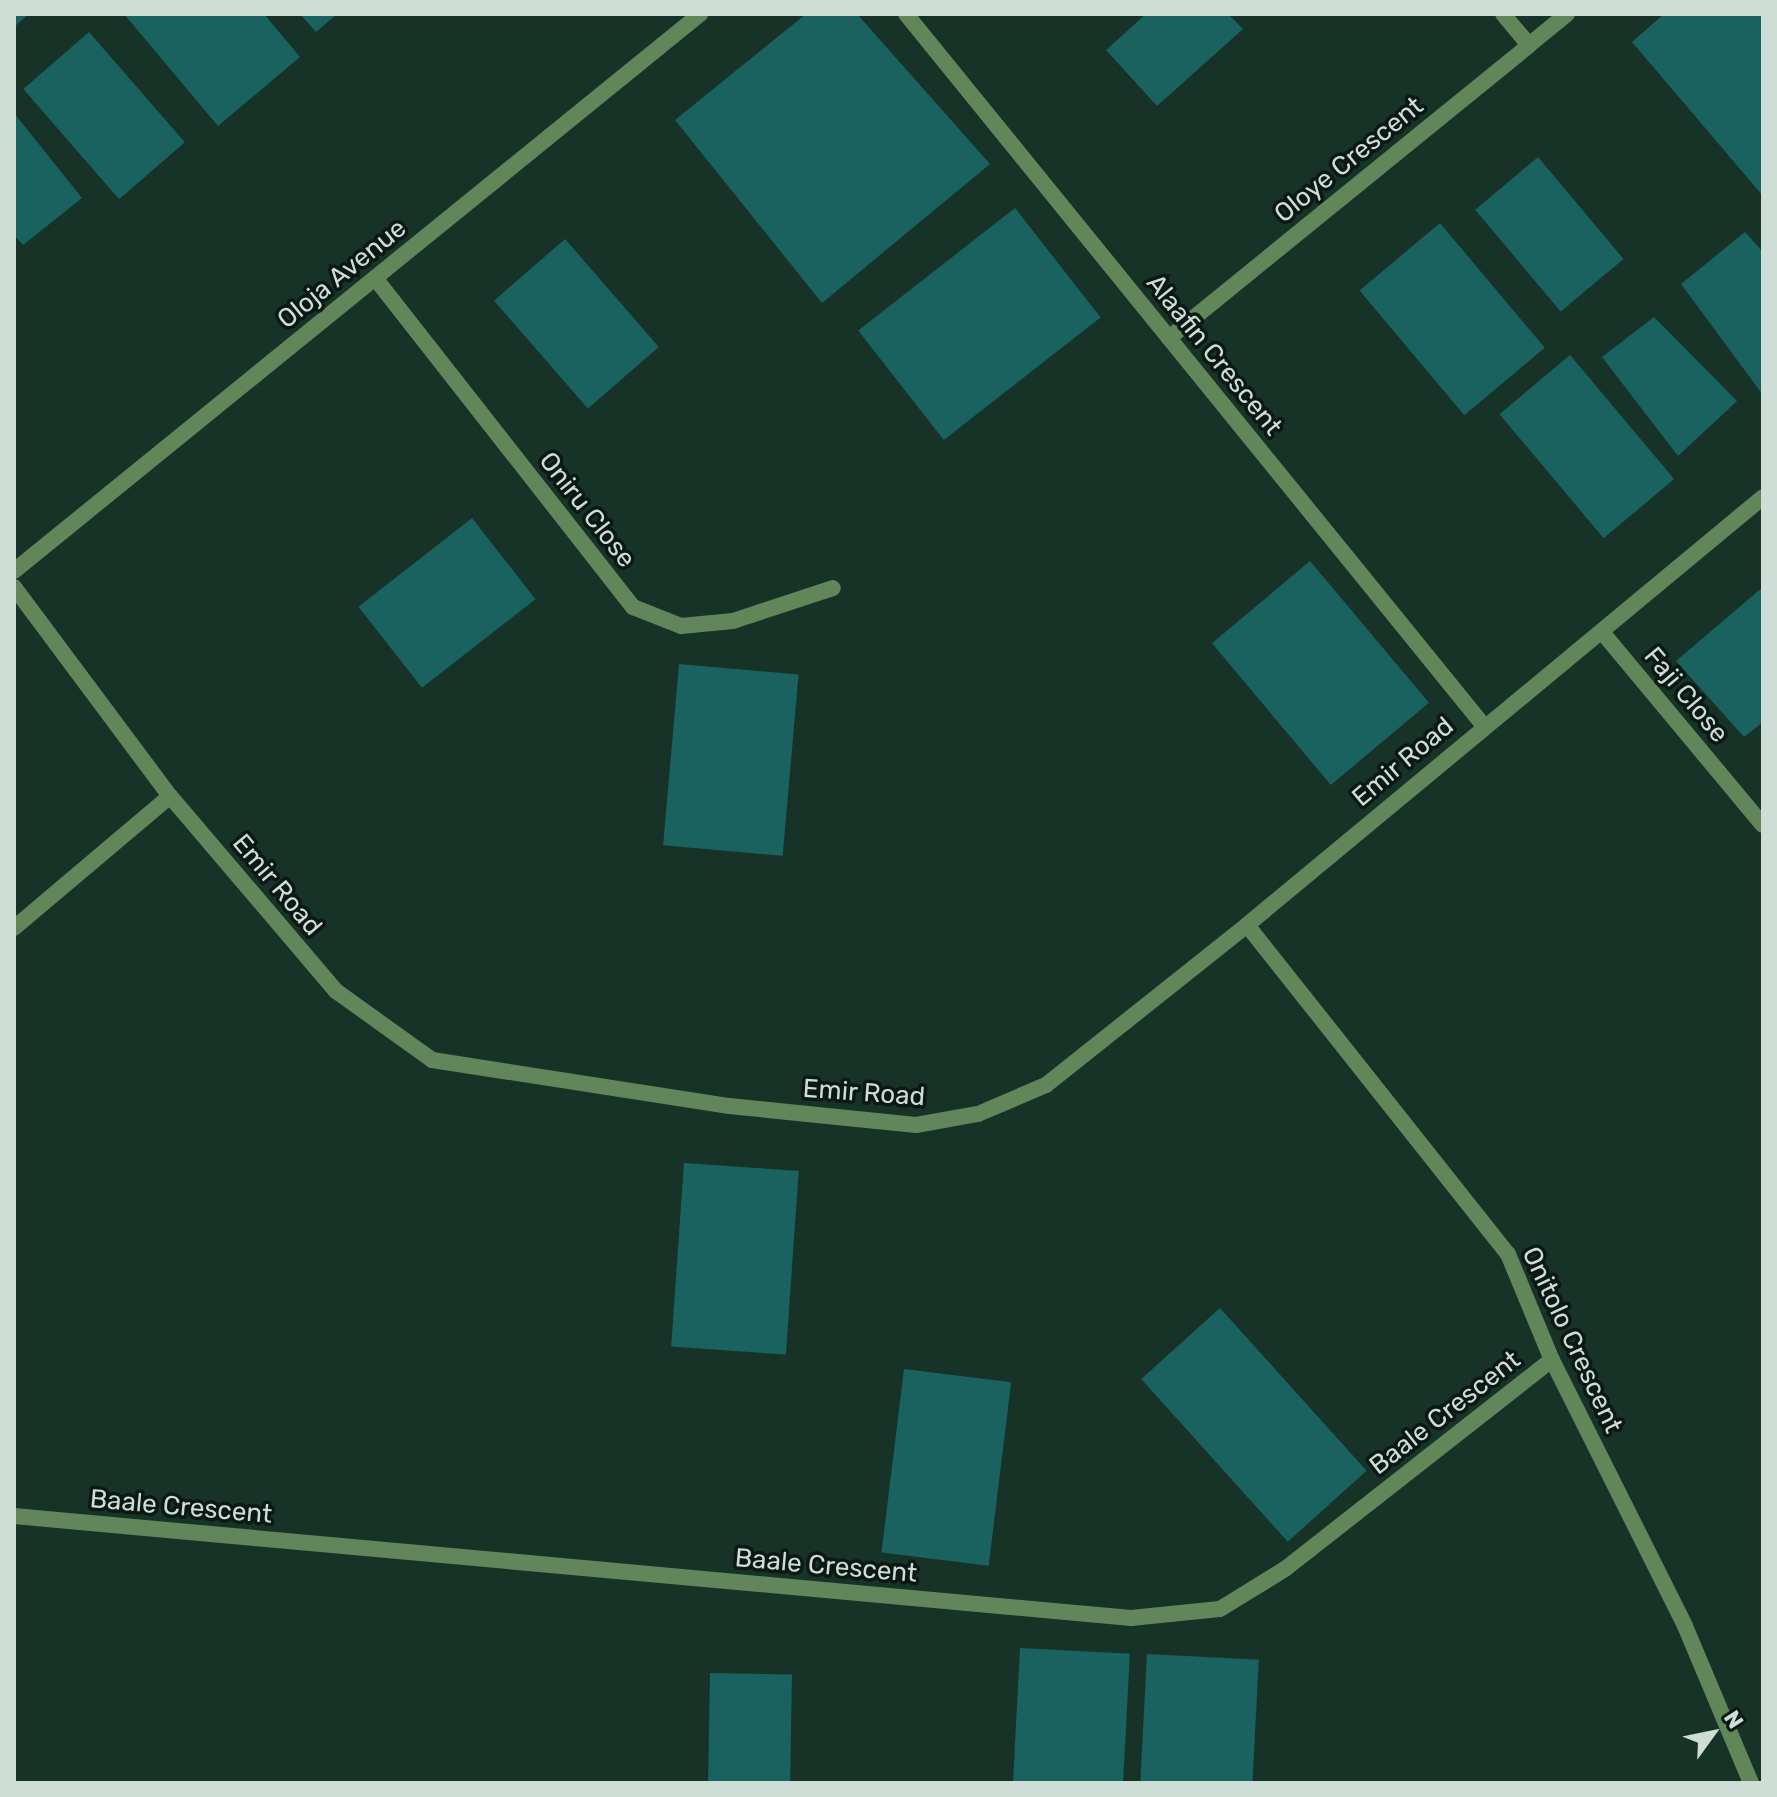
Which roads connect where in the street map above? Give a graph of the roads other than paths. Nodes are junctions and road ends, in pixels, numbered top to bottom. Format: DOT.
graph roads {
  1 [pos="700,14"];
  2 [pos="906,14"];
  3 [pos="1503,14"];
  4 [pos="1567,14"];
  5 [pos="1529,45"];
  6 [pos="375,278"];
  7 [pos="1169,338"];
  8 [pos="1763,497"];
  9 [pos="14,571"];
  10 [pos="14,587"];
  11 [pos="833,588"];
  12 [pos="1602,632"];
  13 [pos="1484,726"];
  14 [pos="170,796"];
  15 [pos="1763,825"];
  16 [pos="1247,925"];
  17 [pos="14,928"];
  18 [pos="1552,1360"];
  19 [pos="14,1516"];
  20 [pos="1751,1783"];
  1 -- 6 [label="street, Oloja Avenue"];
  2 -- 7 [label="street, Alaafin Crescent"];
  3 -- 5 [label="street"];
  4 -- 5 [label="street, Oloye Crescent"];
  5 -- 7 [label="street, Oloye Crescent"];
  6 -- 9 [label="street, Oloja Avenue"];
  6 -- 11 [label="street, Oniru Close"];
  7 -- 13 [label="street, Alaafin Crescent"];
  8 -- 12 [label="street, Emir Road"];
  10 -- 14 [label="street, Emir Road"];
  12 -- 13 [label="street, Emir Road"];
  12 -- 15 [label="street, Faji Close"];
  13 -- 16 [label="street, Emir Road"];
  14 -- 16 [label="street, Emir Road"];
  14 -- 17 [label="street"];
  16 -- 18 [label="street, Onitolo Crescent"];
  18 -- 19 [label="street, Baale Crescent"];
  18 -- 20 [label="street, Onitolo Crescent"];
}
